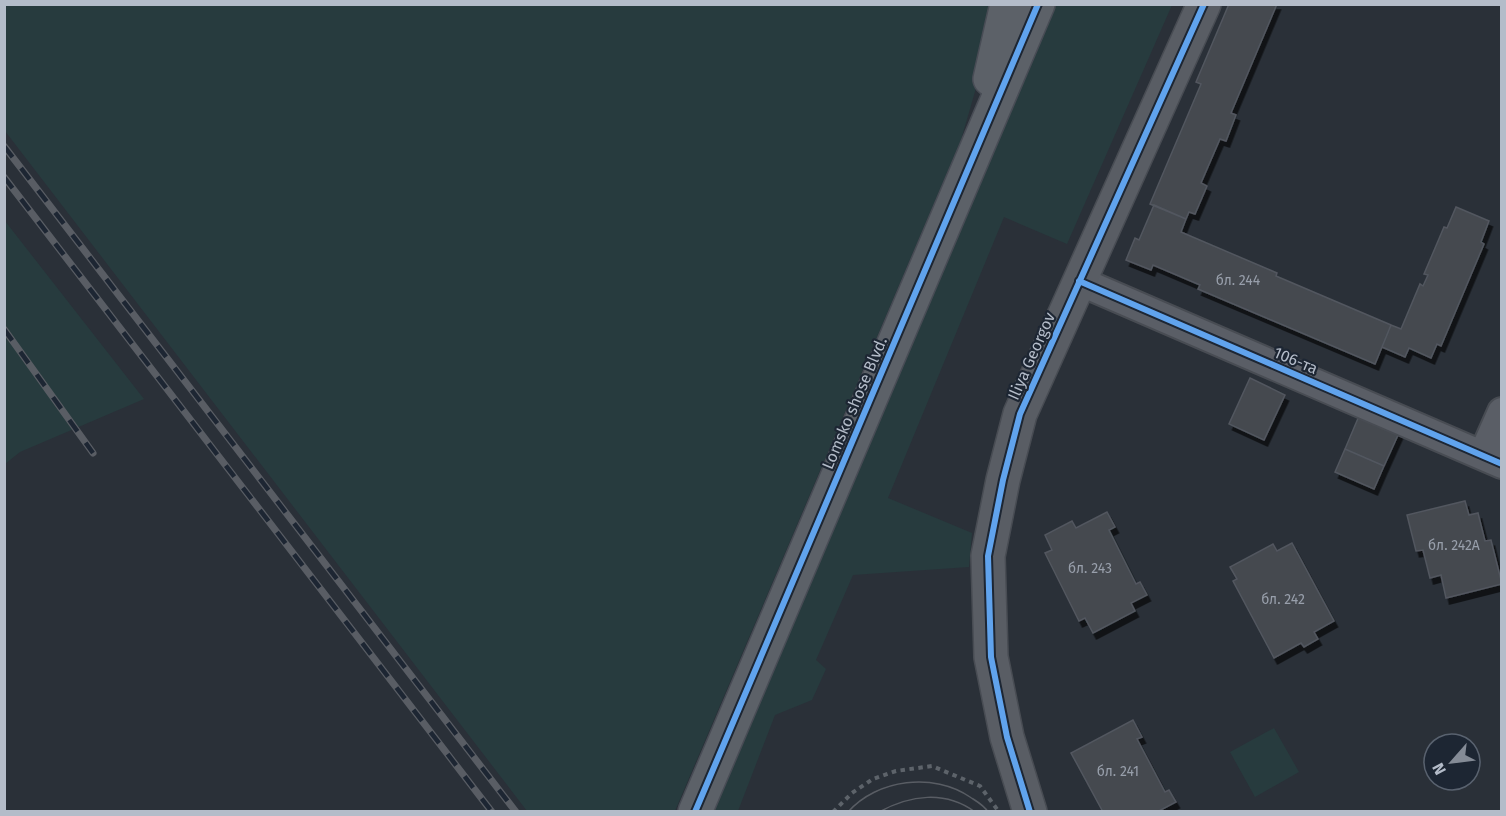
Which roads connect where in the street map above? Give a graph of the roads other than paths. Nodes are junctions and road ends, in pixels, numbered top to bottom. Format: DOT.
graph roads {
  1 [pos="1007,4"];
  2 [pos="1038,4"];
  3 [pos="1204,4"];
  4 [pos="978,146"];
  5 [pos="1079,281"];
  6 [pos="1502,412"];
  7 [pos="1492,460"];
  8 [pos="695,812"];
  9 [pos="1030,812"];
  1 -- 4 [label="main road, Lomsko shose Blvd."];
  2 -- 4 [label="main road, Lomsko shose Blvd."];
  3 -- 5 [label="street, Iliya Georgov"];
  4 -- 8 [label="main road, Lomsko shose Blvd."];
  5 -- 7 [label="street, 106-та"];
  5 -- 9 [label="street, Iliya Georgov"];
  6 -- 7 [label="street"];
}
